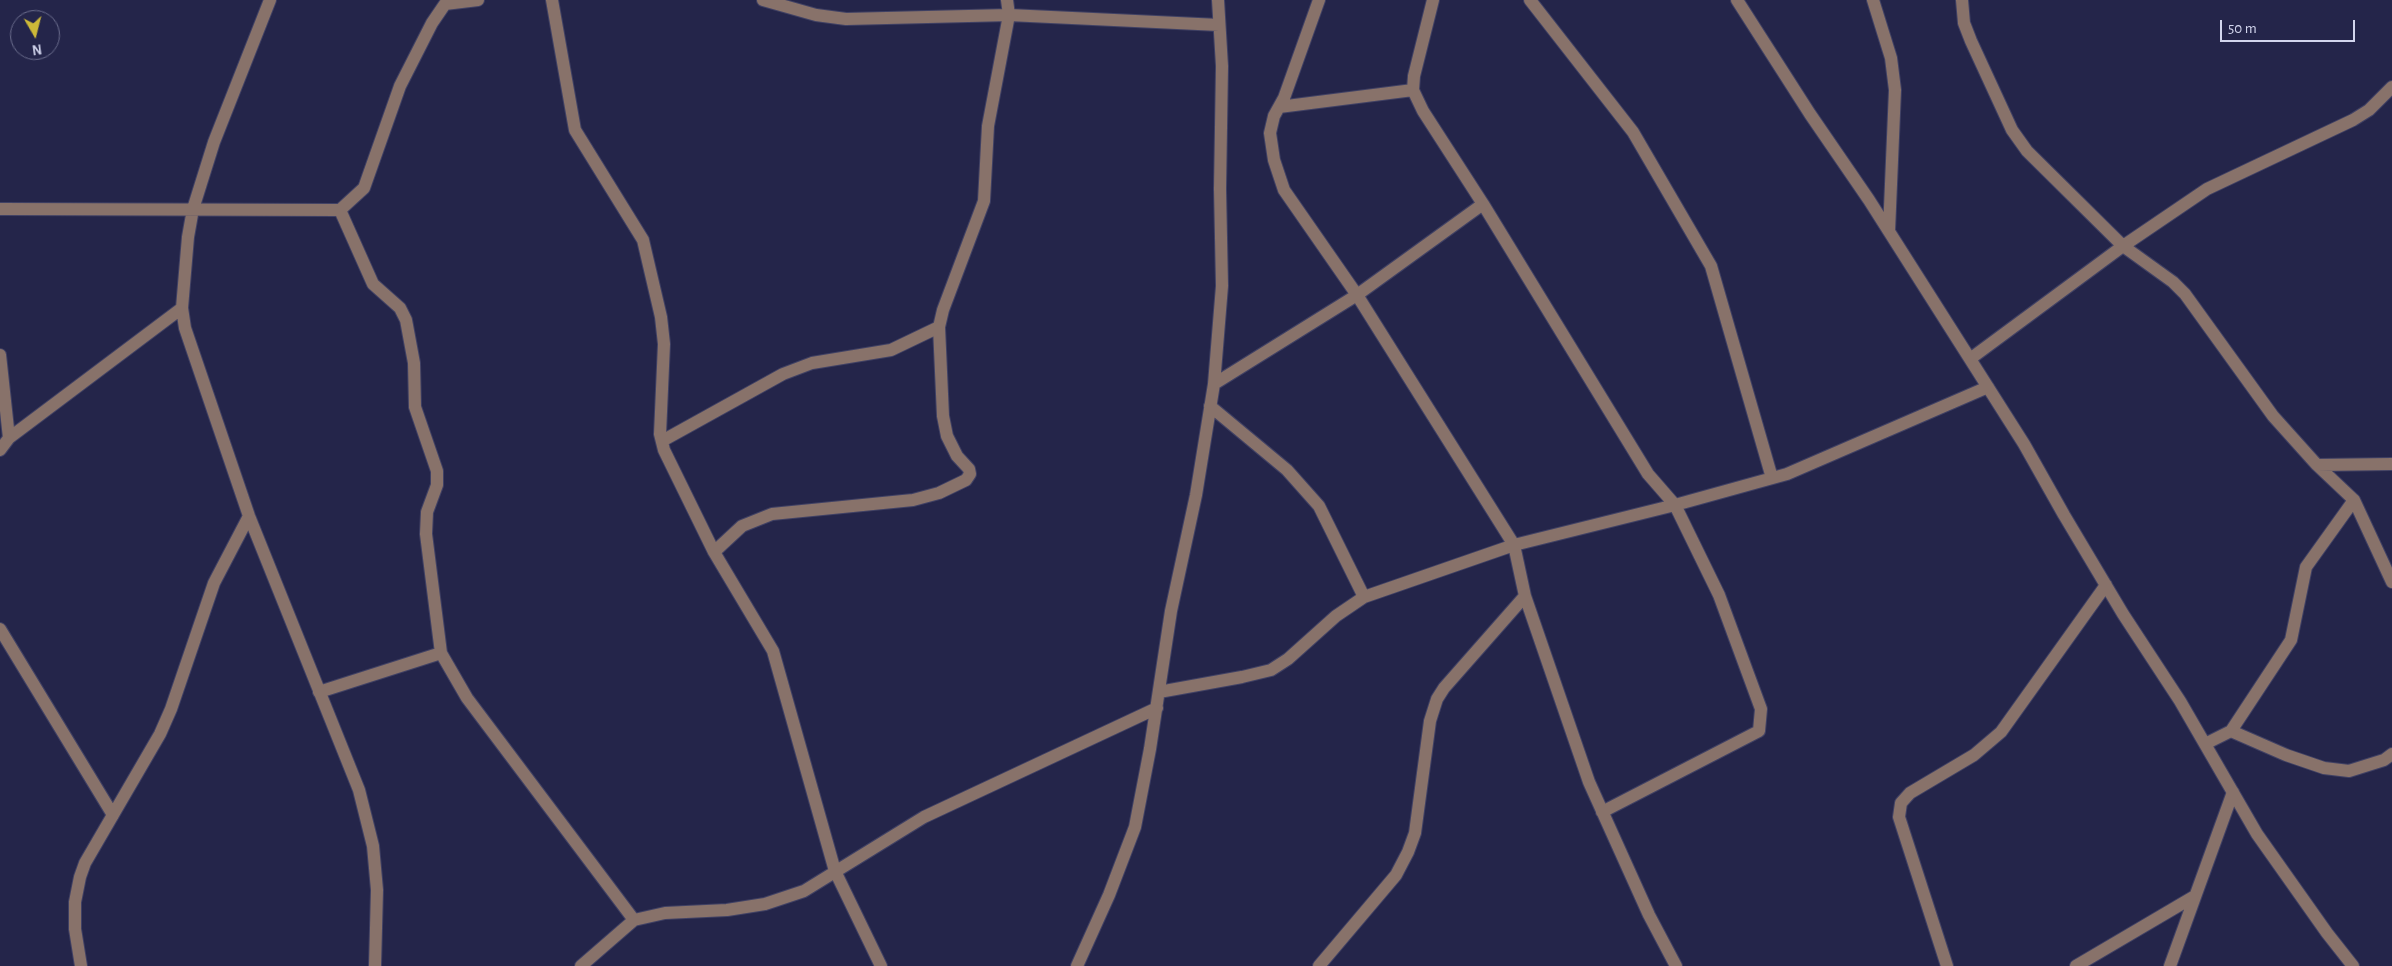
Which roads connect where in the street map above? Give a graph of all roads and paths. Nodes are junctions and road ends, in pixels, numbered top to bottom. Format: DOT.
graph roads {
  1 [pos="270,0"];
  2 [pos="478,0"];
  3 [pos="552,0"];
  4 [pos="762,0"];
  5 [pos="1007,0"];
  6 [pos="1218,0"];
  7 [pos="1319,0"];
  8 [pos="1433,0"];
  9 [pos="1530,0"];
  10 [pos="1737,0"];
  11 [pos="1873,0"];
  12 [pos="1962,0"];
  13 [pos="444,2"];
  14 [pos="777,2"];
  15 [pos="1009,16"];
  16 [pos="1219,25"];
  17 [pos="2392,87"];
  18 [pos="1413,90"];
  19 [pos="1279,107"];
  20 [pos="1483,204"];
  21 [pos="0,209"];
  22 [pos="193,209"];
  23 [pos="340,210"];
  24 [pos="1889,231"];
  25 [pos="2123,246"];
  26 [pos="1357,295"];
  27 [pos="182,308"];
  28 [pos="939,327"];
  29 [pos="0,355"];
  30 [pos="1970,359"];
  31 [pos="1214,384"];
  32 [pos="1988,387"];
  33 [pos="1210,406"];
  34 [pos="9,438"];
  35 [pos="662,441"];
  36 [pos="0,450"];
  37 [pos="2392,464"];
  38 [pos="2317,465"];
  39 [pos="1772,478"];
  40 [pos="2354,500"];
  41 [pos="1675,505"];
  42 [pos="249,516"];
  43 [pos="1514,544"];
  44 [pos="714,552"];
  45 [pos="2392,582"];
  46 [pos="2106,585"];
  47 [pos="1525,596"];
  48 [pos="1364,597"];
  49 [pos="0,629"];
  50 [pos="441,652"];
  51 [pos="319,692"];
  52 [pos="1159,692"];
  53 [pos="1156,708"];
  54 [pos="2232,731"];
  55 [pos="2205,744"];
  56 [pos="2392,754"];
  57 [pos="2233,792"];
  58 [pos="1602,812"];
  59 [pos="113,815"];
  60 [pos="835,871"];
  61 [pos="2195,896"];
  62 [pos="634,920"];
  63 [pos="81,966"];
  64 [pos="375,966"];
  65 [pos="581,966"];
  66 [pos="881,966"];
  67 [pos="1077,966"];
  68 [pos="1319,966"];
  69 [pos="1676,966"];
  70 [pos="1947,966"];
  71 [pos="2076,966"];
  72 [pos="2170,966"];
  73 [pos="2353,966"];
  1 -- 22 [label="street"];
  2 -- 13 [label="street"];
  3 -- 35 [label="street"];
  4 -- 14 [label="street"];
  5 -- 15 [label="street"];
  6 -- 16 [label="street"];
  7 -- 19 [label="street"];
  8 -- 18 [label="street"];
  9 -- 39 [label="street"];
  10 -- 24 [label="street"];
  11 -- 24 [label="street"];
  12 -- 25 [label="street"];
  13 -- 23 [label="street"];
  14 -- 15 [label="street"];
  15 -- 16 [label="street"];
  15 -- 28 [label="street"];
  16 -- 31 [label="street"];
  17 -- 25 [label="street"];
  18 -- 19 [label="street"];
  18 -- 20 [label="street"];
  19 -- 26 [label="street"];
  20 -- 26 [label="street"];
  20 -- 41 [label="street"];
  21 -- 22 [label="street"];
  22 -- 23 [label="street"];
  22 -- 27 [label="street"];
  23 -- 50 [label="street"];
  24 -- 30 [label="street"];
  25 -- 30 [label="street"];
  25 -- 38 [label="street"];
  26 -- 31 [label="street"];
  26 -- 43 [label="street"];
  27 -- 34 [label="street"];
  27 -- 42 [label="street"];
  28 -- 35 [label="street"];
  28 -- 44 [label="street"];
  29 -- 34 [label="street"];
  30 -- 32 [label="street"];
  31 -- 33 [label="street"];
  32 -- 39 [label="street"];
  32 -- 46 [label="street"];
  33 -- 48 [label="street"];
  33 -- 52 [label="street"];
  34 -- 36 [label="street"];
  35 -- 44 [label="street"];
  37 -- 38 [label="street"];
  38 -- 40 [label="street"];
  39 -- 41 [label="street"];
  40 -- 45 [label="street"];
  40 -- 54 [label="street"];
  41 -- 43 [label="street"];
  41 -- 58 [label="street"];
  42 -- 51 [label="street"];
  42 -- 59 [label="street"];
  43 -- 47 [label="street"];
  43 -- 48 [label="street"];
  44 -- 60 [label="street"];
  46 -- 55 [label="street"];
  46 -- 70 [label="street"];
  47 -- 58 [label="street"];
  47 -- 68 [label="street"];
  48 -- 52 [label="street"];
  49 -- 59 [label="street"];
  50 -- 51 [label="street"];
  50 -- 62 [label="street"];
  51 -- 64 [label="street"];
  52 -- 53 [label="street"];
  53 -- 60 [label="street"];
  53 -- 67 [label="street"];
  54 -- 55 [label="street"];
  54 -- 56 [label="street"];
  55 -- 57 [label="street"];
  57 -- 61 [label="street"];
  57 -- 73 [label="street"];
  58 -- 69 [label="street"];
  59 -- 63 [label="street"];
  60 -- 62 [label="street"];
  60 -- 66 [label="street"];
  61 -- 71 [label="street"];
  61 -- 72 [label="street"];
  62 -- 65 [label="street"];
}
